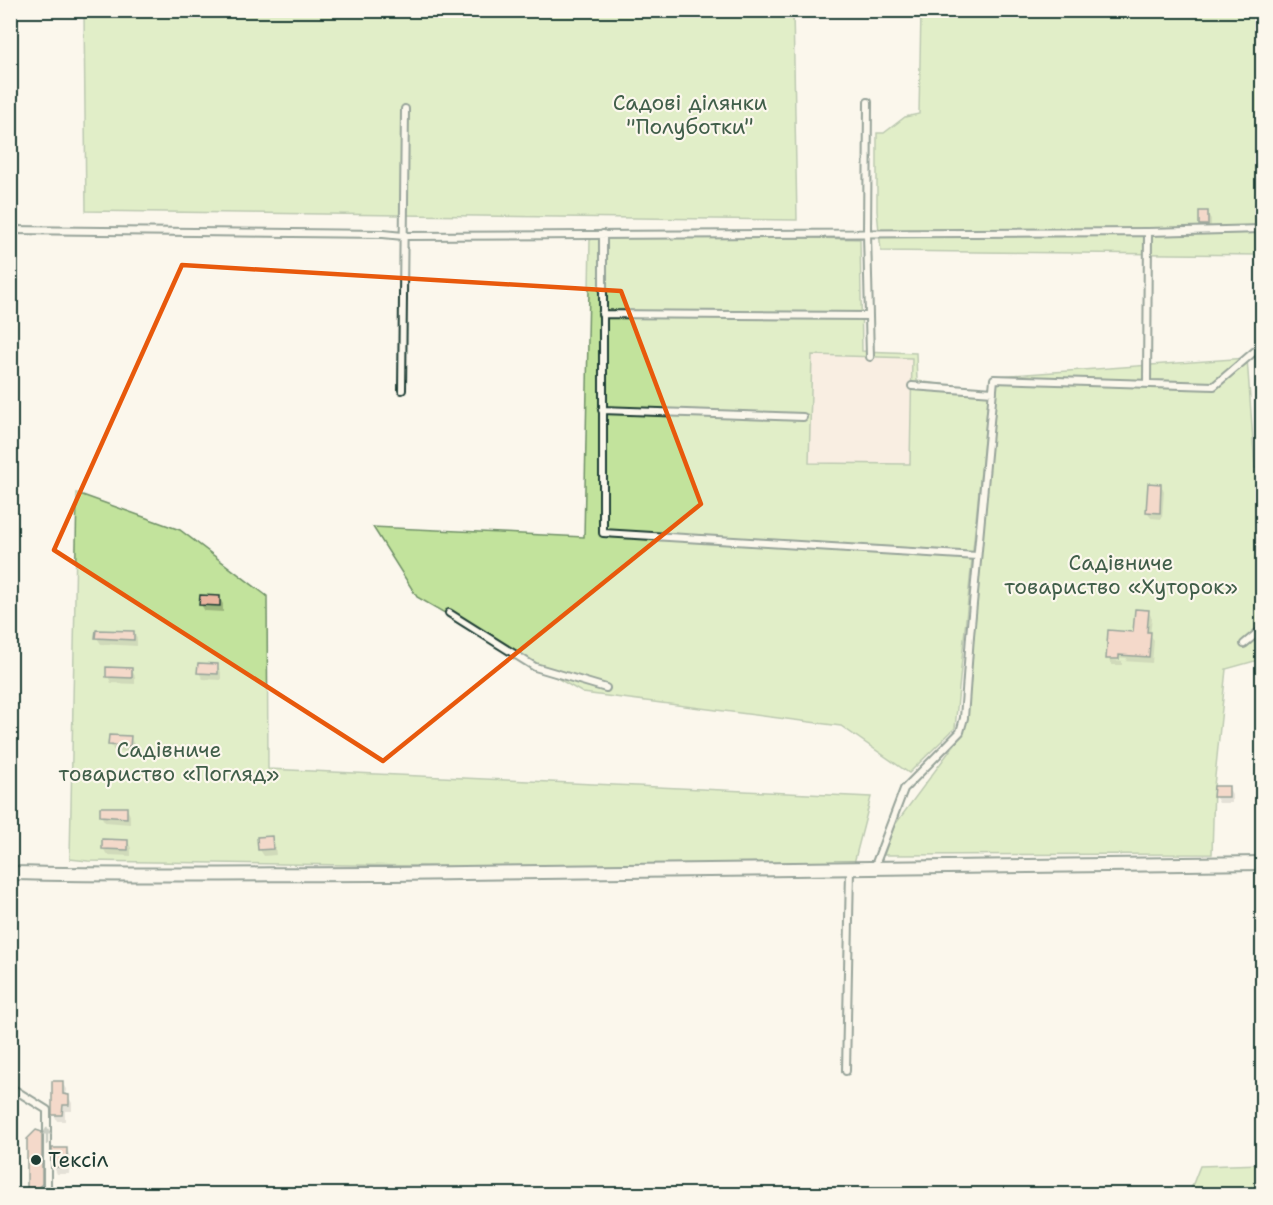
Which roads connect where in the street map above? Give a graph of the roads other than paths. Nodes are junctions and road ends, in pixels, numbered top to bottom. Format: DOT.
graph roads {
  1 [pos="868,102"];
  2 [pos="405,109"];
  3 [pos="10,230"];
  4 [pos="1263,230"];
  5 [pos="1148,232"];
  6 [pos="603,234"];
  7 [pos="867,234"];
  8 [pos="403,236"];
  9 [pos="602,314"];
  10 [pos="869,316"];
  11 [pos="1263,351"];
  12 [pos="870,357"];
  13 [pos="1147,384"];
  14 [pos="912,386"];
  15 [pos="402,390"];
  16 [pos="993,392"];
  17 [pos="602,410"];
  18 [pos="803,417"];
  19 [pos="977,556"];
  20 [pos="449,613"];
  21 [pos="1263,629"];
  22 [pos="1244,644"];
  23 [pos="606,687"];
  24 [pos="1263,863"];
  25 [pos="874,868"];
  26 [pos="850,870"];
  27 [pos="10,873"];
  28 [pos="846,1071"];
  29 [pos="10,1087"];
  30 [pos="48,1194"];
  1 -- 7 [label="lane"];
  2 -- 8 [label="lane"];
  3 -- 8 [label="lane"];
  4 -- 5 [label="lane"];
  5 -- 7 [label="lane"];
  5 -- 13 [label="lane"];
  6 -- 7 [label="lane"];
  6 -- 8 [label="lane"];
  6 -- 9 [label="lane"];
  7 -- 10 [label="lane"];
  8 -- 15 [label="lane"];
  9 -- 10 [label="lane"];
  9 -- 17 [label="lane"];
  10 -- 12 [label="lane"];
  11 -- 13 [label="lane"];
  13 -- 16 [label="lane"];
  14 -- 16 [label="lane"];
  16 -- 19 [label="lane"];
  17 -- 18 [label="lane"];
  17 -- 19 [label="lane"];
  19 -- 25 [label="lane"];
  20 -- 23 [label="lane"];
  21 -- 22 [label="lane"];
  24 -- 25 [label="street"];
  25 -- 26 [label="street"];
  26 -- 27 [label="street"];
  26 -- 28 [label="lane"];
  30 -- 29 [label="lane, one-way"];
}
